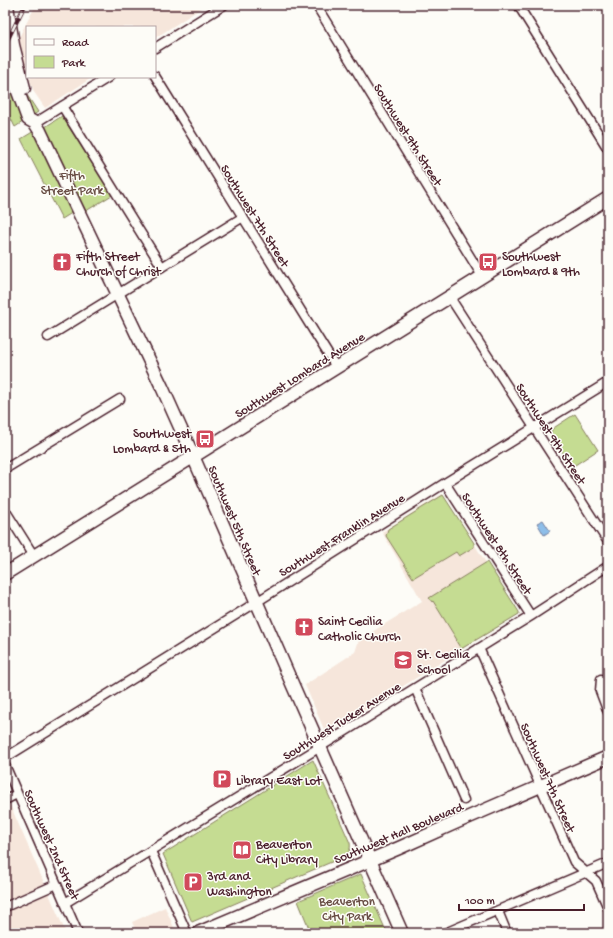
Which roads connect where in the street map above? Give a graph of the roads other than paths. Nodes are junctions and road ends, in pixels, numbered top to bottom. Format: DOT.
graph roads {
  1 [pos="7,5"];
  2 [pos="224,5"];
  3 [pos="316,5"];
  4 [pos="518,5"];
  5 [pos="5,46"];
  6 [pos="156,47"];
  7 [pos="107,78"];
  8 [pos="156,78"];
  9 [pos="62,106"];
  10 [pos="35,123"];
  11 [pos="608,149"];
  12 [pos="608,198"];
  13 [pos="243,217"];
  14 [pos="162,267"];
  15 [pos="482,276"];
  16 [pos="118,294"];
  17 [pos="449,296"];
  18 [pos="48,337"];
  19 [pos="336,367"];
  20 [pos="608,382"];
  21 [pos="120,399"];
  22 [pos="535,428"];
  23 [pos="193,456"];
  24 [pos="5,469"];
  25 [pos="445,483"];
  26 [pos="5,510"];
  27 [pos="608,542"];
  28 [pos="34,556"];
  29 [pos="608,566"];
  30 [pos="5,574"];
  31 [pos="256,602"];
  32 [pos="531,616"];
  33 [pos="479,648"];
  34 [pos="601,679"];
  35 [pos="415,688"];
  36 [pos="608,712"];
  37 [pos="320,748"];
  38 [pos="608,757"];
  39 [pos="5,758"];
  40 [pos="5,765"];
  41 [pos="540,786"];
  42 [pos="18,794"];
  43 [pos="5,800"];
  44 [pos="464,800"];
  45 [pos="151,851"];
  46 [pos="371,860"];
  47 [pos="608,863"];
  48 [pos="586,872"];
  49 [pos="57,884"];
  50 [pos="65,903"];
  51 [pos="5,907"];
  52 [pos="608,908"];
  53 [pos="498,911"];
  54 [pos="78,933"];
  55 [pos="187,933"];
  56 [pos="198,933"];
  57 [pos="402,933"];
  58 [pos="445,933"];
  59 [pos="507,933"];
  1 -- 10 [label="street, Southwest 5th Street"];
  2 -- 6 [label="street"];
  3 -- 15 [label="street, Southwest 9th Street"];
  4 -- 11 [label="street"];
  5 -- 10 [label="street, Southwest 5th Street"];
  7 -- 9 [label="street"];
  8 -- 13 [label="street, Southwest 7th Street"];
  9 -- 10 [label="street"];
  9 -- 14 [label="street"];
  10 -- 16 [label="street, Southwest 5th Street"];
  12 -- 15 [label="street, Southwest Lombard Avenue"];
  13 -- 14 [label="street"];
  13 -- 19 [label="street, Southwest 7th Street"];
  14 -- 16 [label="street"];
  15 -- 17 [label="street, Southwest Lombard Avenue"];
  16 -- 18 [label="street"];
  16 -- 23 [label="street, Southwest 5th Street"];
  17 -- 19 [label="street, Southwest Lombard Avenue"];
  17 -- 22 [label="street, Southwest 9th Street"];
  19 -- 23 [label="street, Southwest Lombard Avenue"];
  20 -- 22 [label="street, Southwest Franklin Avenue"];
  21 -- 24 [label="street"];
  22 -- 25 [label="street, Southwest Franklin Avenue"];
  22 -- 27 [label="street, Southwest 9th Street"];
  23 -- 28 [label="street, Southwest Lombard Avenue"];
  23 -- 31 [label="street, Southwest 5th Street"];
  25 -- 31 [label="street, Southwest Franklin Avenue"];
  25 -- 32 [label="street, Southwest 8th Street"];
  26 -- 28 [label="street"];
  28 -- 30 [label="street, Southwest Lombard Avenue"];
  29 -- 32 [label="street, Southwest Tucker Avenue"];
  31 -- 37 [label="street, Southwest 5th Street"];
  31 -- 39 [label="street, Southwest Franklin Avenue"];
  32 -- 33 [label="street, Southwest Tucker Avenue"];
  33 -- 35 [label="street, Southwest Tucker Avenue"];
  33 -- 41 [label="street, Southwest 7th Street"];
  34 -- 36 [label="street"];
  35 -- 37 [label="street, Southwest Tucker Avenue"];
  35 -- 44 [label="street"];
  37 -- 45 [label="street, Southwest Tucker Avenue"];
  37 -- 46 [label="street, Southwest 5th Street"];
  38 -- 41 [label="street, Southwest Hall Boulevard"];
  40 -- 42 [label="street, Southwest 2nd Street"];
  41 -- 46 [label="street, Southwest Hall Boulevard"];
  41 -- 48 [label="street, Southwest 7th Street"];
  42 -- 43 [label="street"];
  42 -- 49 [label="street, Southwest 2nd Street"];
  45 -- 50 [label="street, Southwest Tucker Avenue"];
  45 -- 55 [label="street"];
  46 -- 56 [label="street, Southwest Hall Boulevard"];
  46 -- 57 [label="street, Southwest 5th Street"];
  47 -- 48 [label="street"];
  48 -- 52 [label="street, Southwest 7th Street"];
  48 -- 53 [label="street"];
  49 -- 50 [label="street, Southwest 2nd Street"];
  49 -- 51 [label="street"];
  50 -- 54 [label="street, Southwest 2nd Street"];
  53 -- 58 [label="street"];
  53 -- 59 [label="street"];
}
